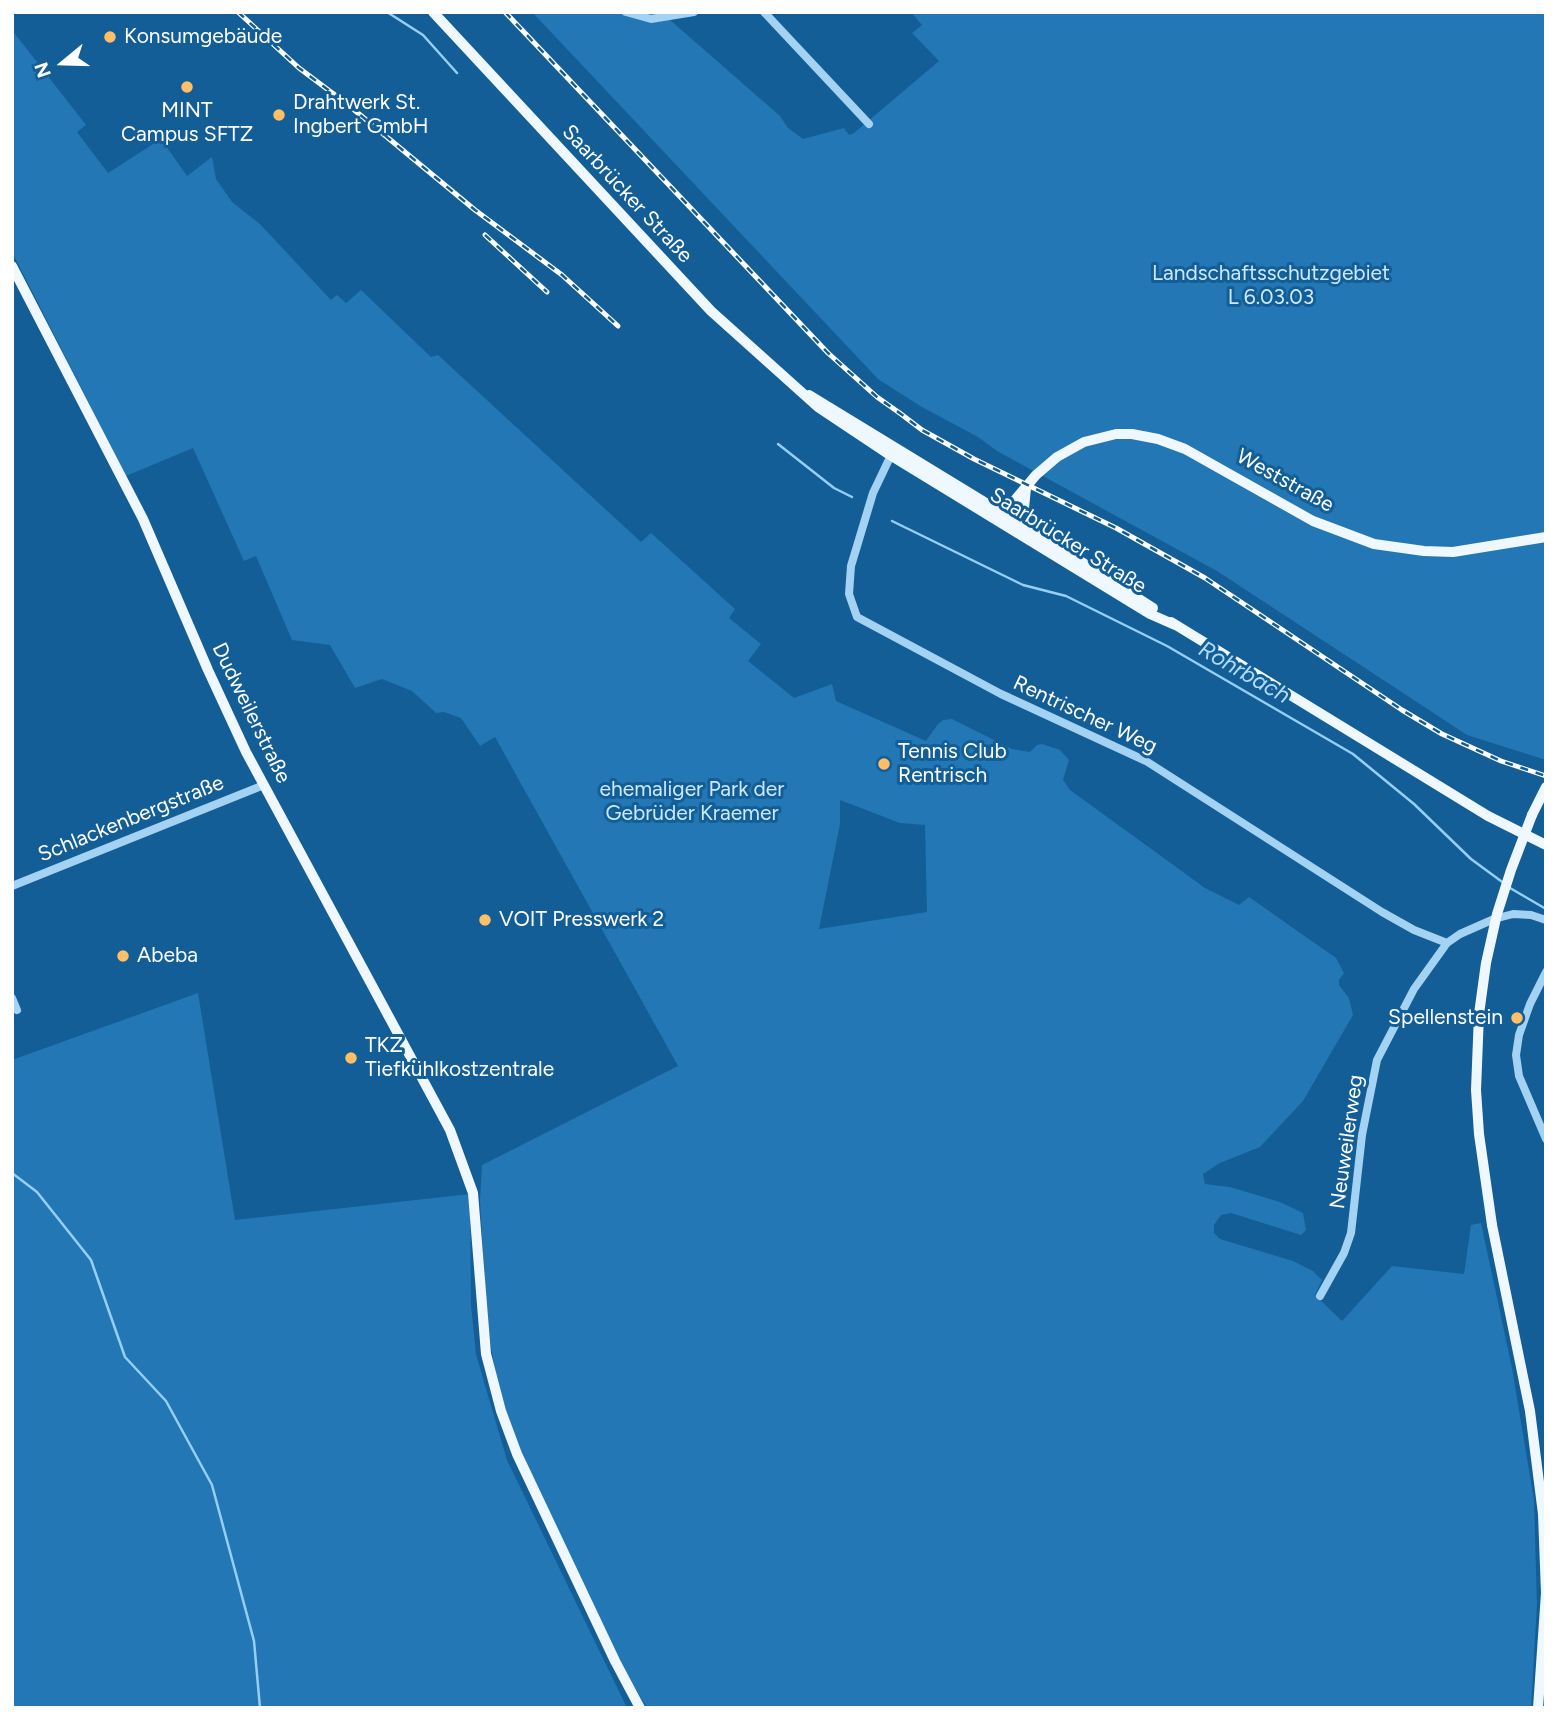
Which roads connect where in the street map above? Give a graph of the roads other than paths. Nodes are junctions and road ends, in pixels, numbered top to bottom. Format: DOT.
graph roads {
  1 [pos="433,12"];
  2 [pos="626,12"];
  3 [pos="694,12"];
  4 [pos="764,12"];
  5 [pos="869,124"];
  6 [pos="12,266"];
  7 [pos="892,452"];
  8 [pos="1026,488"];
  9 [pos="1004,513"];
  10 [pos="1012,524"];
  11 [pos="1546,537"];
  12 [pos="264,785"];
  13 [pos="1545,788"];
  14 [pos="1546,845"];
  15 [pos="12,886"];
  16 [pos="1546,920"];
  17 [pos="1447,943"];
  18 [pos="1546,972"];
  19 [pos="12,998"];
  20 [pos="18,1010"];
  21 [pos="1544,1105"];
  22 [pos="1534,1107"];
  23 [pos="1544,1129"];
  24 [pos="1546,1139"];
  25 [pos="1320,1296"];
  26 [pos="640,1708"];
  27 [pos="1538,1708"];
  1 -- 7 [label="main road, Saarbrücker Straße"];
  2 -- 3 [label="street"];
  4 -- 5 [label="street"];
  6 -- 12 [label="main road, Dudweilerstraße"];
  7 -- 9 [label="main road, Saarbrücker Straße"];
  7 -- 10 [label="main road, Saarbrücker Straße"];
  7 -- 17 [label="street, Rentrischer Weg"];
  8 -- 9 [label="main road, Weststraße"];
  8 -- 10 [label="main road, Weststraße"];
  8 -- 11 [label="main road, Weststraße"];
  9 -- 10 [label="main road"];
  10 -- 14 [label="main road, Saarbrücker Straße"];
  12 -- 15 [label="street, Schlackenbergstraße"];
  12 -- 26 [label="main road, Dudweilerstraße"];
  13 -- 27 [label="main road, bridge"];
  16 -- 17 [label="street, Neuweilerweg"];
  17 -- 25 [label="street, Neuweilerweg"];
  18 -- 22 [label="street"];
  19 -- 20 [label="street"];
  21 -- 22 [label="street"];
  22 -- 23 [label="street"];
  23 -- 24 [label="street"];
}
